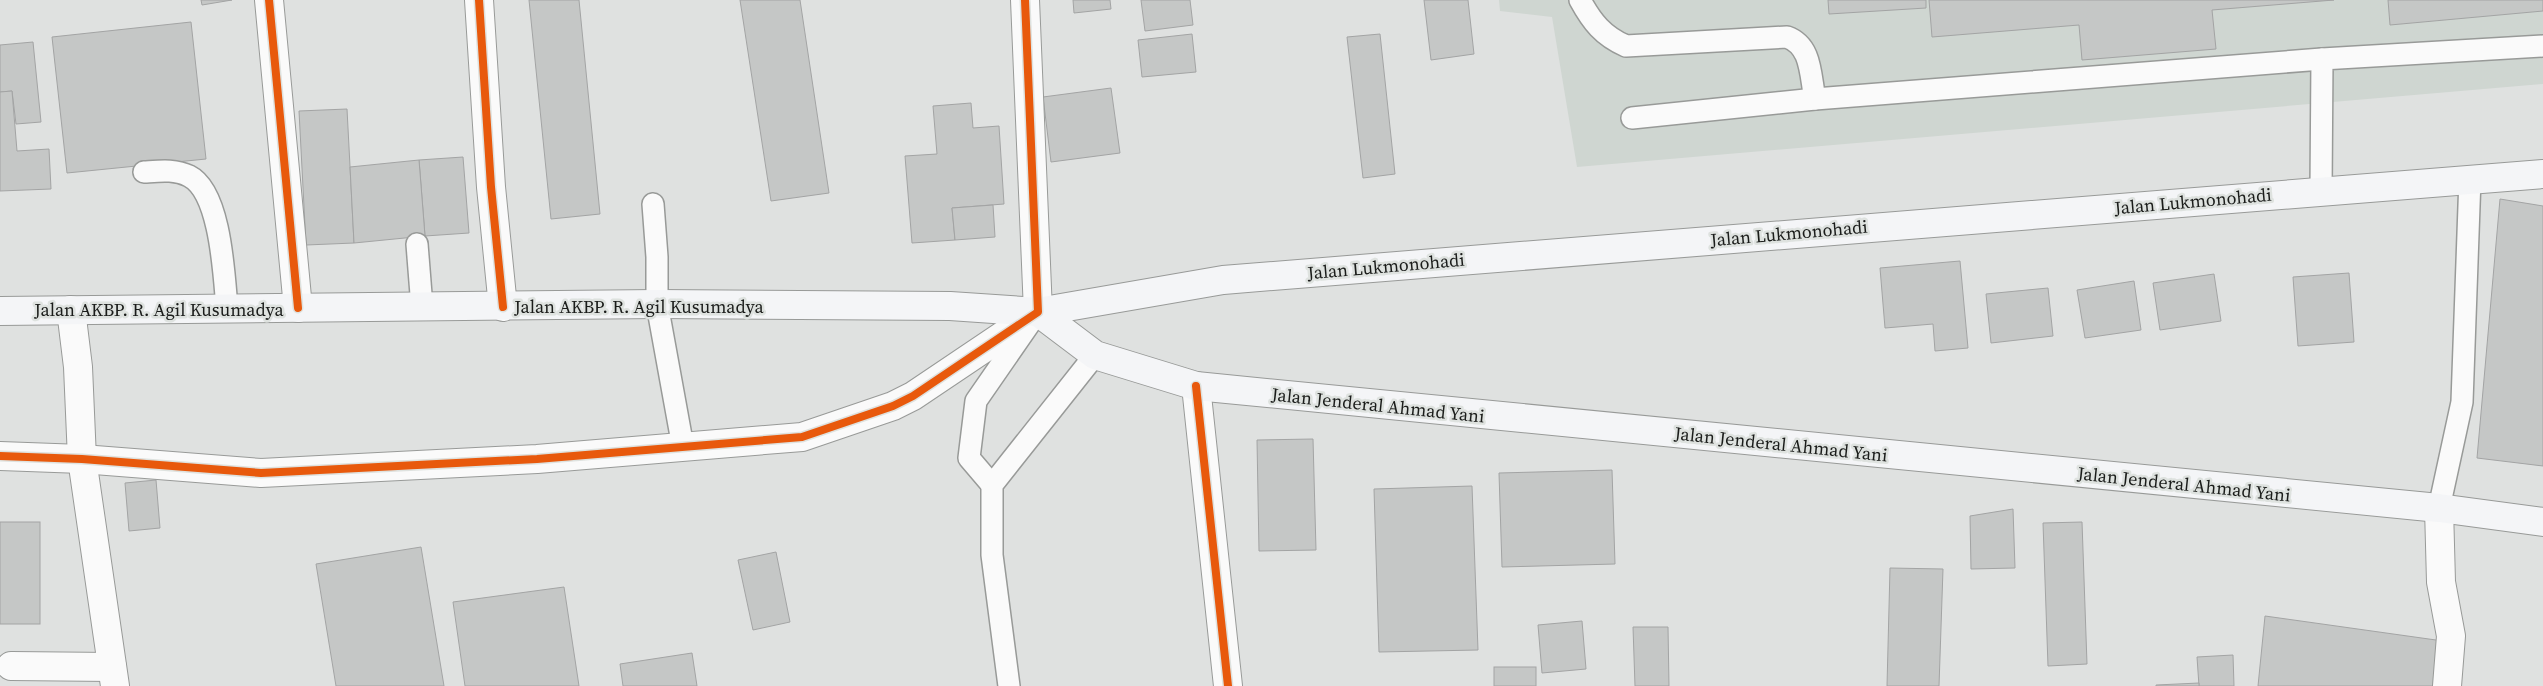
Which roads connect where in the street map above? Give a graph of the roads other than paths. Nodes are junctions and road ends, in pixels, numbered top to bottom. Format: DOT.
graph roads {
  1 [pos="269,0"];
  2 [pos="479,0"];
  3 [pos="1025,0"];
  4 [pos="1580,0"];
  5 [pos="2543,46"];
  6 [pos="2322,59"];
  7 [pos="1815,98"];
  8 [pos="1632,118"];
  9 [pos="144,172"];
  10 [pos="2543,174"];
  11 [pos="2470,178"];
  12 [pos="2321,190"];
  13 [pos="653,204"];
  14 [pos="416,244"];
  15 [pos="657,304"];
  16 [pos="422,307"];
  17 [pos="227,308"];
  18 [pos="298,308"];
  19 [pos="503,308"];
  20 [pos="71,310"];
  21 [pos="0,311"];
  22 [pos="1038,312"];
  23 [pos="1095,355"];
  24 [pos="1196,386"];
  25 [pos="683,447"];
  26 [pos="0,456"];
  27 [pos="82,459"];
  28 [pos="992,485"];
  29 [pos="2439,508"];
  30 [pos="2543,522"];
  31 [pos="11,666"];
  32 [pos="113,676"];
  33 [pos="1008,686"];
  34 [pos="1228,686"];
  35 [pos="2447,686"];
  1 -- 18 [label="street"];
  2 -- 19 [label="street"];
  3 -- 22 [label="street"];
  4 -- 7 [label="lane"];
  5 -- 6 [label="lane"];
  6 -- 7 [label="lane"];
  6 -- 12 [label="lane"];
  7 -- 8 [label="lane"];
  9 -- 17 [label="lane"];
  10 -- 11 [label="main road, Jalan Lukmonohadi"];
  11 -- 12 [label="main road, Jalan Lukmonohadi"];
  11 -- 29 [label="lane"];
  12 -- 22 [label="main road, Jalan Lukmonohadi"];
  13 -- 15 [label="lane"];
  14 -- 16 [label="lane"];
  15 -- 19 [label="main road, Jalan AKBP. R. Agil Kusumadya"];
  15 -- 22 [label="main road, Jalan AKBP. R. Agil Kusumadya"];
  15 -- 25 [label="lane"];
  16 -- 18 [label="main road, Jalan AKBP. R. Agil Kusumadya"];
  16 -- 19 [label="main road, Jalan AKBP. R. Agil Kusumadya"];
  17 -- 18 [label="main road, Jalan AKBP. R. Agil Kusumadya"];
  17 -- 20 [label="main road, Jalan AKBP. R. Agil Kusumadya"];
  20 -- 21 [label="main road, Jalan AKBP. R. Agil Kusumadya"];
  20 -- 27 [label="street"];
  22 -- 23 [label="main road, Jalan Jenderal Ahmad Yani"];
  22 -- 25 [label="street"];
  22 -- 28 [label="lane"];
  23 -- 24 [label="main road, Jalan Jenderal Ahmad Yani"];
  23 -- 28 [label="lane"];
  24 -- 29 [label="main road, Jalan Jenderal Ahmad Yani"];
  24 -- 34 [label="street"];
  25 -- 27 [label="street"];
  26 -- 27 [label="street"];
  27 -- 32 [label="street"];
  28 -- 33 [label="lane"];
  29 -- 30 [label="main road, Jalan Jenderal Ahmad Yani"];
  29 -- 35 [label="street"];
  31 -- 32 [label="street"];
}
